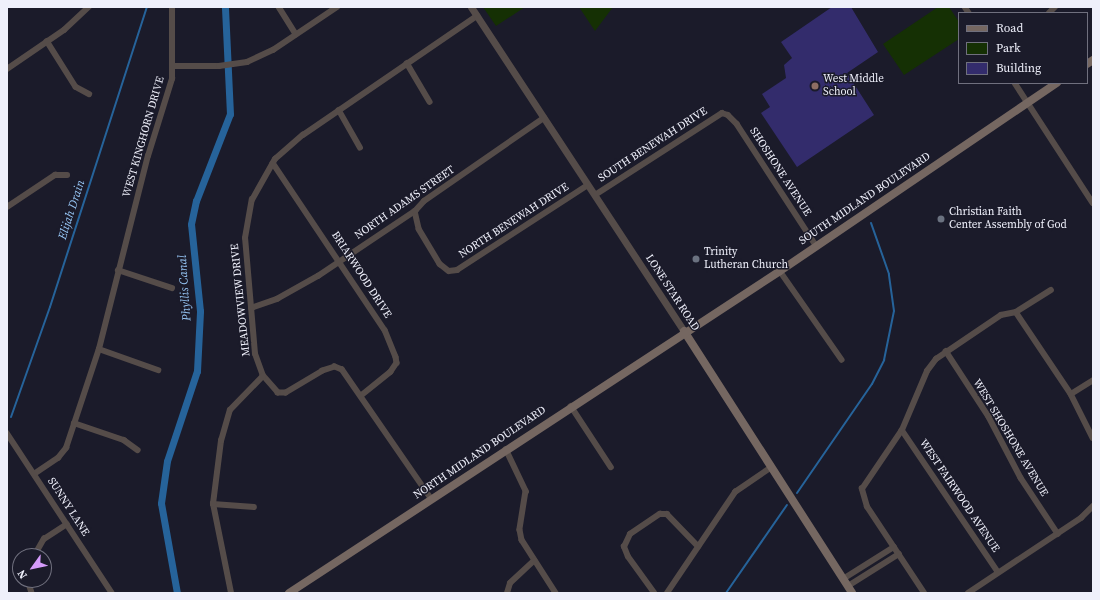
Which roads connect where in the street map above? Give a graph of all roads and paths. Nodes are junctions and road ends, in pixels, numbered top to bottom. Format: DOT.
graph roads {
  1 [pos="89,7"];
  2 [pos="172,7"];
  3 [pos="279,7"];
  4 [pos="337,7"];
  5 [pos="471,7"];
  6 [pos="477,16"];
  7 [pos="296,34"];
  8 [pos="47,41"];
  9 [pos="407,63"];
  10 [pos="173,66"];
  11 [pos="7,69"];
  12 [pos="1016,84"];
  13 [pos="1055,84"];
  14 [pos="89,94"];
  15 [pos="430,102"];
  16 [pos="1028,102"];
  17 [pos="339,110"];
  18 [pos="724,114"];
  19 [pos="544,118"];
  20 [pos="360,147"];
  21 [pos="273,162"];
  22 [pos="67,175"];
  23 [pos="588,185"];
  24 [pos="594,195"];
  25 [pos="1093,203"];
  26 [pos="7,207"];
  27 [pos="415,211"];
  28 [pos="816,245"];
  29 [pos="339,261"];
  30 [pos="118,270"];
  31 [pos="780,271"];
  32 [pos="172,288"];
  33 [pos="1050,290"];
  34 [pos="251,308"];
  35 [pos="1016,312"];
  36 [pos="684,331"];
  37 [pos="99,349"];
  38 [pos="946,351"];
  39 [pos="842,360"];
  40 [pos="158,370"];
  41 [pos="263,376"];
  42 [pos="1093,380"];
  43 [pos="1071,394"];
  44 [pos="361,396"];
  45 [pos="571,406"];
  46 [pos="74,423"];
  47 [pos="902,430"];
  48 [pos="7,433"];
  49 [pos="1093,438"];
  50 [pos="506,449"];
  51 [pos="138,450"];
  52 [pos="611,467"];
  53 [pos="770,468"];
  54 [pos="34,474"];
  55 [pos="431,499"];
  56 [pos="213,504"];
  57 [pos="1093,506"];
  58 [pos="254,507"];
  59 [pos="67,524"];
  60 [pos="1058,534"];
  61 [pos="698,546"];
  62 [pos="894,547"];
  63 [pos="39,548"];
  64 [pos="899,554"];
  65 [pos="534,561"];
  66 [pos="998,572"];
  67 [pos="848,586"];
  68 [pos="112,593"];
  69 [pos="231,593"];
  70 [pos="289,593"];
  71 [pos="507,593"];
  72 [pos="556,593"];
  73 [pos="654,593"];
  74 [pos="666,593"];
  75 [pos="924,593"];
  76 [pos="968,593"];
  1 -- 8 [label="street"];
  2 -- 10 [label="street, WEST KINGHORN DRIVE"];
  3 -- 7 [label="street"];
  4 -- 7 [label="street"];
  5 -- 6 [label="street, LONE STAR ROAD"];
  6 -- 9 [label="street, MEADOWVIEW DRIVE"];
  6 -- 19 [label="street, LONE STAR ROAD"];
  7 -- 10 [label="street"];
  8 -- 11 [label="street"];
  8 -- 14 [label="street"];
  9 -- 15 [label="street"];
  9 -- 17 [label="street, MEADOWVIEW DRIVE"];
  10 -- 30 [label="street, WEST KINGHORN DRIVE"];
  12 -- 16 [label="street"];
  13 -- 16 [label="main road, SOUTH MIDLAND BOULEVARD"];
  16 -- 25 [label="street"];
  16 -- 28 [label="main road, SOUTH MIDLAND BOULEVARD"];
  17 -- 20 [label="street"];
  17 -- 21 [label="street, MEADOWVIEW DRIVE"];
  18 -- 24 [label="street, SOUTH BENEWAH DRIVE"];
  18 -- 28 [label="street, SHOSHONE AVENUE"];
  19 -- 23 [label="street, LONE STAR ROAD"];
  19 -- 27 [label="street, NORTH ADAMS STREET"];
  21 -- 29 [label="street, BRIARWOOD DRIVE"];
  21 -- 34 [label="street, MEADOWVIEW DRIVE"];
  22 -- 26 [label="street"];
  23 -- 24 [label="street, LONE STAR ROAD"];
  23 -- 27 [label="street, NORTH BENEWAH DRIVE"];
  24 -- 36 [label="street, LONE STAR ROAD"];
  27 -- 29 [label="street, NORTH ADAMS STREET"];
  28 -- 31 [label="main road, SOUTH MIDLAND BOULEVARD"];
  29 -- 34 [label="street, NORTH ADAMS STREET"];
  29 -- 44 [label="street, BRIARWOOD DRIVE"];
  30 -- 32 [label="street"];
  30 -- 37 [label="street, WEST KINGHORN DRIVE"];
  31 -- 36 [label="main road, SOUTH MIDLAND BOULEVARD"];
  31 -- 39 [label="street"];
  33 -- 35 [label="street"];
  34 -- 41 [label="street, MEADOWVIEW DRIVE"];
  35 -- 38 [label="street"];
  35 -- 43 [label="street"];
  36 -- 45 [label="main road, NORTH MIDLAND BOULEVARD"];
  36 -- 53 [label="main road, LONE STAR ROAD"];
  37 -- 40 [label="street"];
  37 -- 46 [label="street, WEST KINGHORN DRIVE"];
  38 -- 47 [label="street"];
  38 -- 60 [label="street, WEST SHOSHONE AVENUE"];
  41 -- 44 [label="street, MEADOWVIEW DRIVE"];
  41 -- 56 [label="street"];
  42 -- 43 [label="street"];
  43 -- 49 [label="street"];
  44 -- 55 [label="street"];
  45 -- 50 [label="main road, NORTH MIDLAND BOULEVARD"];
  45 -- 52 [label="street"];
  46 -- 51 [label="street"];
  46 -- 54 [label="street, WEST KINGHORN DRIVE"];
  47 -- 62 [label="street"];
  47 -- 66 [label="street, WEST FAIRWOOD AVENUE"];
  48 -- 54 [label="street, SUNNY LANE"];
  50 -- 55 [label="main road, NORTH MIDLAND BOULEVARD"];
  50 -- 65 [label="street"];
  53 -- 61 [label="street"];
  53 -- 67 [label="main road, LONE STAR ROAD"];
  54 -- 59 [label="street, SUNNY LANE"];
  55 -- 70 [label="main road, NORTH MIDLAND BOULEVARD"];
  56 -- 58 [label="street"];
  56 -- 69 [label="street"];
  57 -- 60 [label="street"];
  59 -- 63 [label="street"];
  59 -- 68 [label="street, SUNNY LANE"];
  60 -- 66 [label="street"];
  61 -- 73 [label="street"];
  61 -- 74 [label="street"];
  62 -- 64 [label="street"];
  62 -- 67 [label="street"];
  64 -- 67 [label="street"];
  64 -- 75 [label="street"];
  65 -- 71 [label="street"];
  65 -- 72 [label="street"];
  66 -- 76 [label="street"];
}
